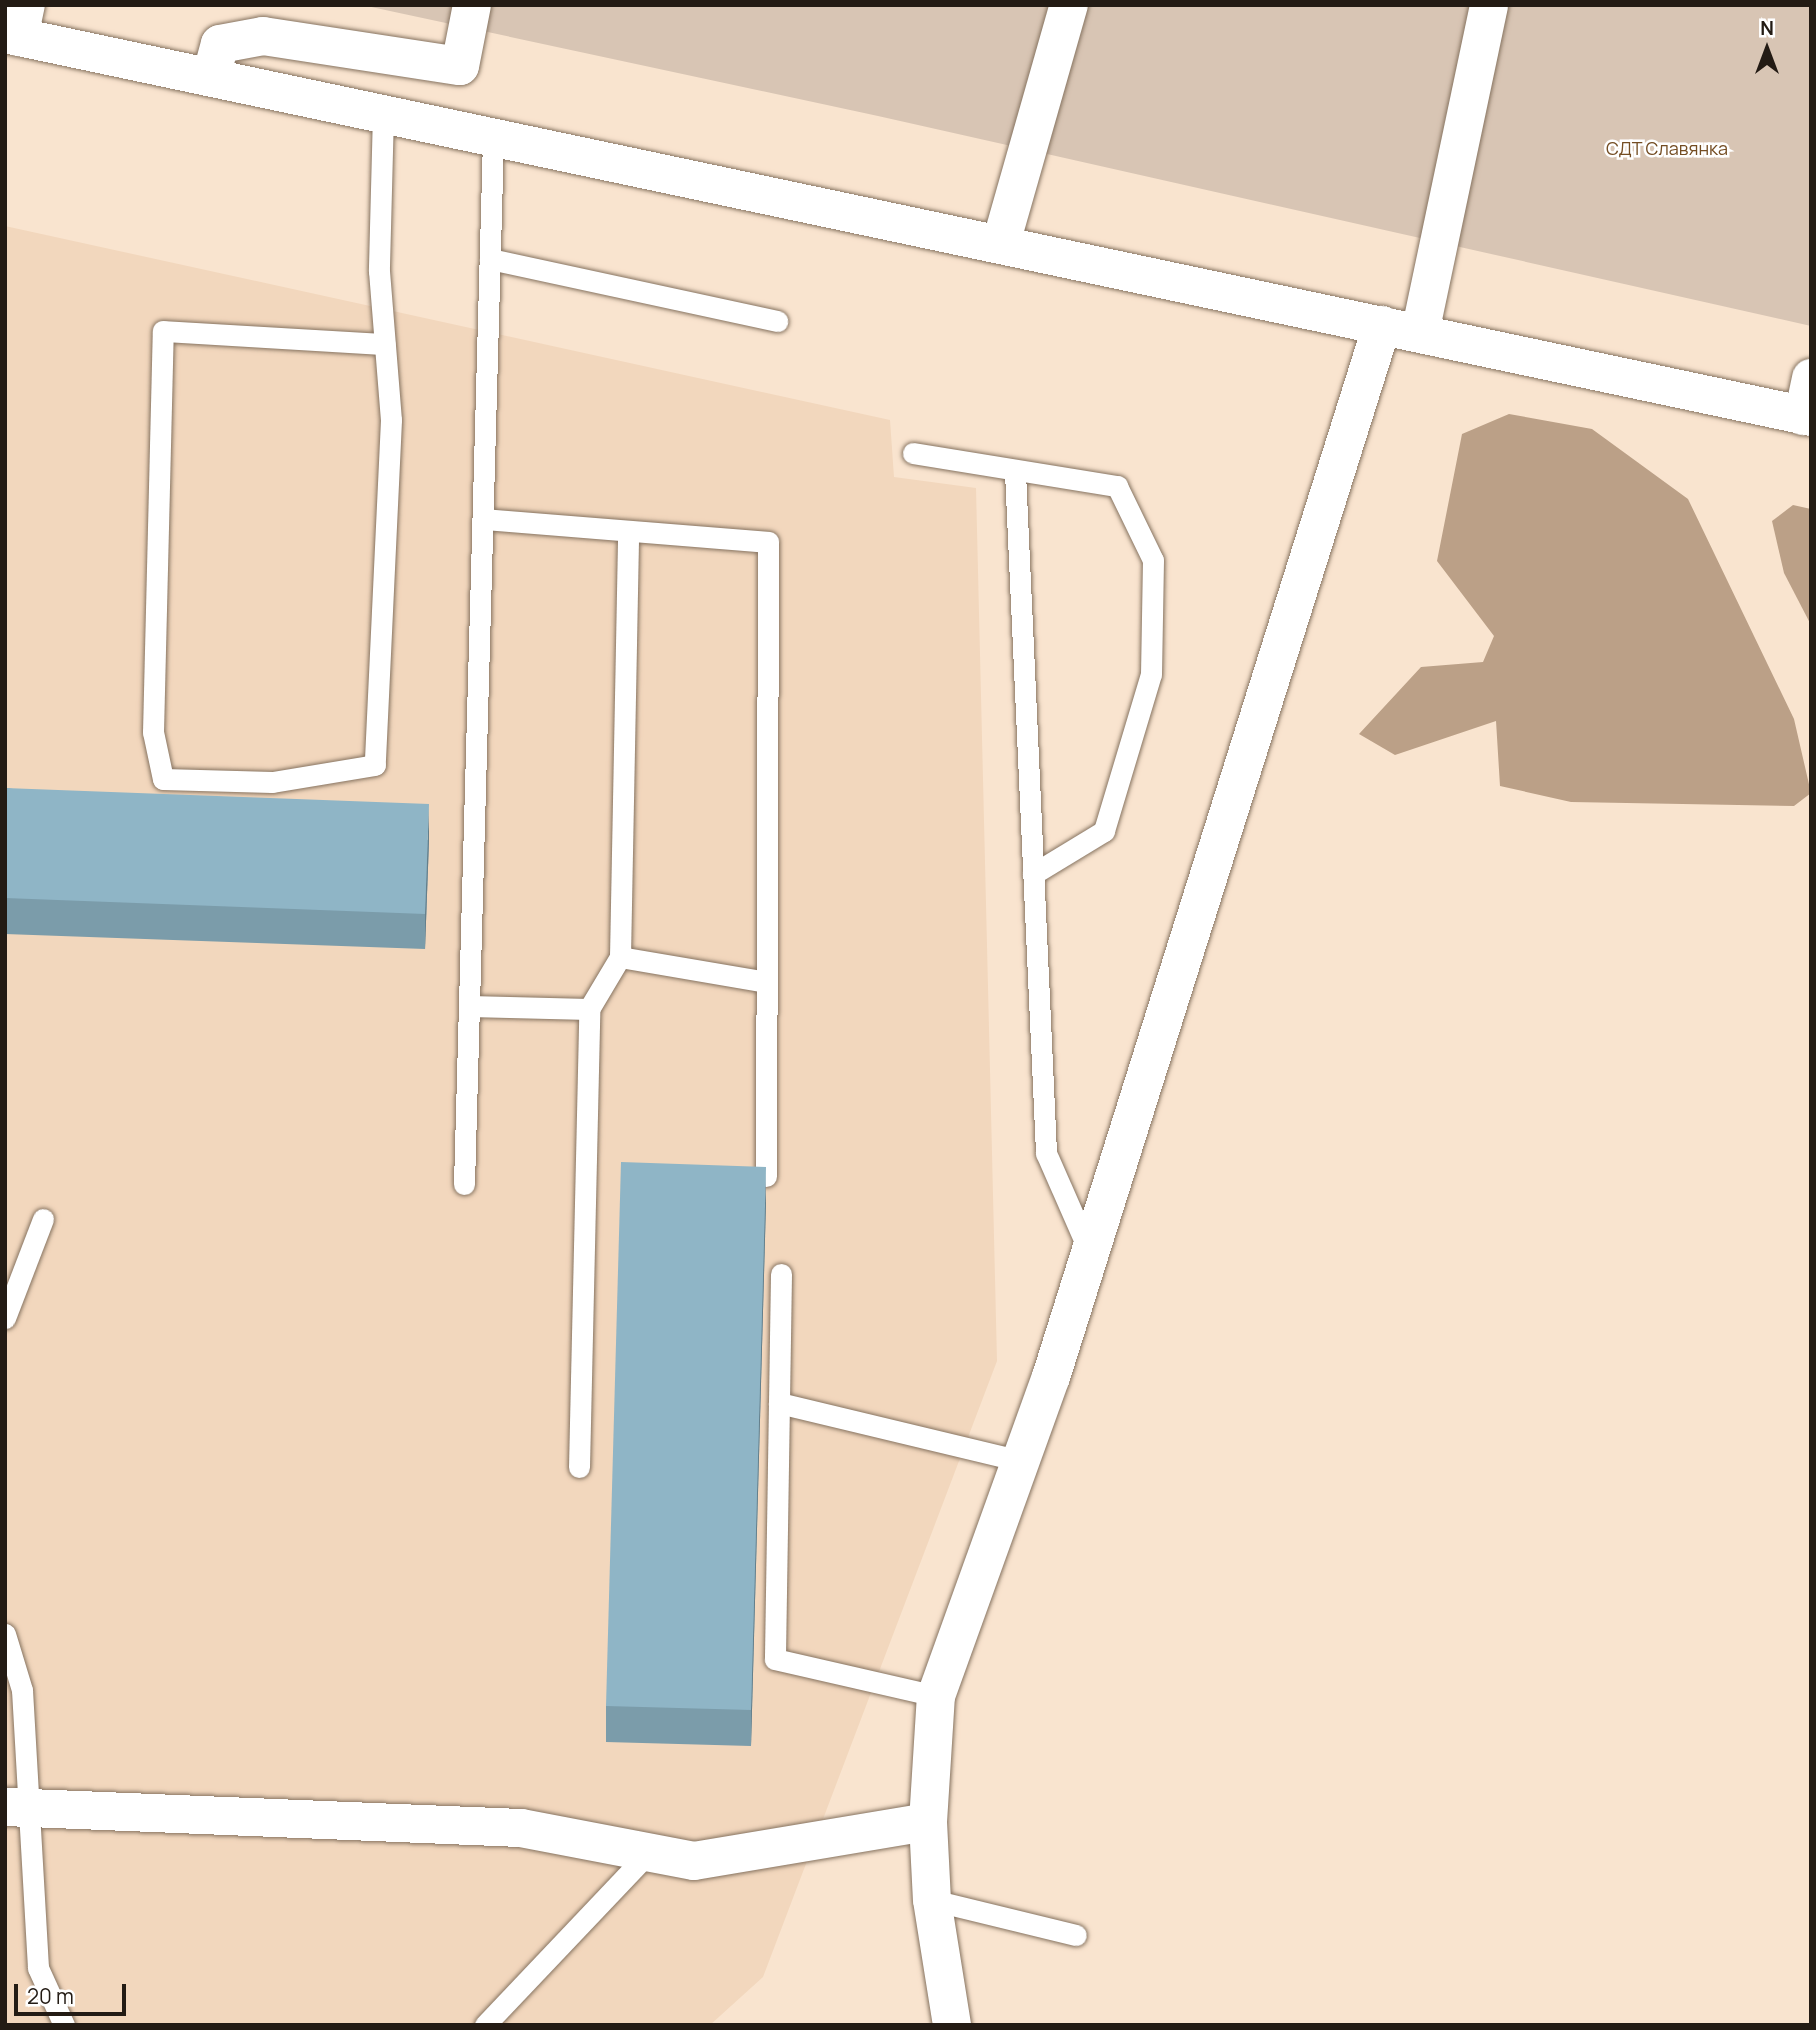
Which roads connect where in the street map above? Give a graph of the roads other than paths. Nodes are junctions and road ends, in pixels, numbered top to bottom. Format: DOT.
graph roads {
  1 [pos="472,5"];
  2 [pos="1069,5"];
  3 [pos="1489,5"];
  4 [pos="17,25"];
  5 [pos="211,77"];
  6 [pos="383,113"];
  7 [pos="493,136"];
  8 [pos="1000,243"];
  9 [pos="490,259"];
  10 [pos="777,321"];
  11 [pos="1382,325"];
  12 [pos="1420,333"];
  13 [pos="385,344"];
  14 [pos="1811,378"];
  15 [pos="1807,416"];
  16 [pos="913,453"];
  17 [pos="1015,472"];
  18 [pos="483,519"];
  19 [pos="628,531"];
  20 [pos="1033,874"];
  21 [pos="620,957"];
  22 [pos="766,982"];
  23 [pos="469,1006"];
  24 [pos="589,1009"];
  25 [pos="766,1177"];
  26 [pos="464,1184"];
  27 [pos="43,1219"];
  28 [pos="1090,1252"];
  29 [pos="781,1274"];
  30 [pos="5,1318"];
  31 [pos="779,1403"];
  32 [pos="1021,1461"];
  33 [pos="579,1467"];
  34 [pos="5,1634"];
  35 [pos="936,1696"];
  36 [pos="17,1807"];
  37 [pos="928,1822"];
  38 [pos="649,1852"];
  39 [pos="932,1900"];
  40 [pos="1076,1936"];
  41 [pos="64,2025"];
  42 [pos="485,2025"];
  43 [pos="952,2025"];
  1 -- 5 [label="street"];
  2 -- 8 [label="street"];
  3 -- 12 [label="street"];
  4 -- 5 [label="street"];
  5 -- 6 [label="street"];
  6 -- 7 [label="street"];
  6 -- 13 [label="lane"];
  7 -- 8 [label="street"];
  7 -- 9 [label="lane"];
  8 -- 11 [label="street"];
  9 -- 10 [label="lane"];
  9 -- 18 [label="lane"];
  11 -- 12 [label="street"];
  11 -- 28 [label="street"];
  12 -- 15 [label="street"];
  13 -- 13 [label="lane"];
  14 -- 15 [label="street"];
  16 -- 17 [label="lane"];
  17 -- 20 [label="lane"];
  17 -- 20 [label="lane"];
  18 -- 19 [label="lane"];
  18 -- 23 [label="lane"];
  19 -- 21 [label="lane"];
  19 -- 22 [label="lane"];
  20 -- 28 [label="lane"];
  21 -- 22 [label="lane"];
  21 -- 24 [label="lane"];
  22 -- 25 [label="lane"];
  23 -- 24 [label="lane"];
  23 -- 26 [label="lane"];
  24 -- 33 [label="lane"];
  27 -- 30 [label="lane"];
  28 -- 32 [label="street"];
  29 -- 31 [label="lane"];
  31 -- 32 [label="lane"];
  31 -- 35 [label="lane"];
  32 -- 35 [label="street"];
  34 -- 36 [label="lane"];
  35 -- 37 [label="street"];
  36 -- 38 [label="street"];
  36 -- 41 [label="lane"];
  37 -- 38 [label="street"];
  37 -- 39 [label="street"];
  38 -- 42 [label="lane"];
  39 -- 40 [label="lane"];
  39 -- 43 [label="street"];
}
